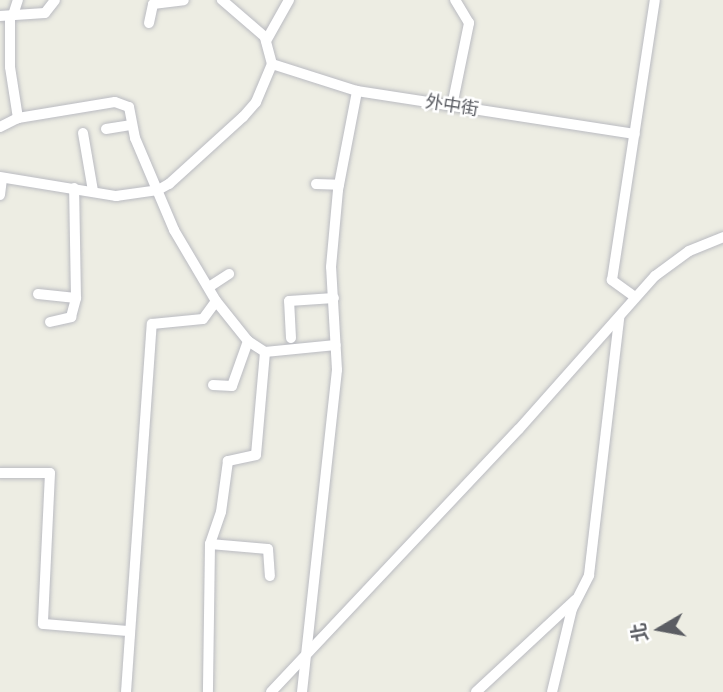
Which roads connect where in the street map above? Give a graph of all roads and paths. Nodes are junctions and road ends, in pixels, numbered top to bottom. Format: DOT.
graph roads {
  1 [pos="18,0"];
  2 [pos="55,0"];
  3 [pos="184,0"];
  4 [pos="222,0"];
  5 [pos="289,0"];
  6 [pos="455,0"];
  7 [pos="655,0"];
  8 [pos="8,16"];
  9 [pos="149,23"];
  10 [pos="266,41"];
  11 [pos="272,64"];
  12 [pos="357,91"];
  13 [pos="452,106"];
  14 [pos="18,118"];
  15 [pos="132,125"];
  16 [pos="0,127"];
  17 [pos="106,129"];
  18 [pos="83,133"];
  19 [pos="635,134"];
  20 [pos="1,178"];
  21 [pos="316,184"];
  22 [pos="338,185"];
  23 [pos="74,188"];
  24 [pos="158,190"];
  25 [pos="93,191"];
  26 [pos="0,195"];
  27 [pos="723,237"];
  28 [pos="229,274"];
  29 [pos="209,287"];
  30 [pos="38,294"];
  31 [pos="635,297"];
  32 [pos="76,298"];
  33 [pos="334,298"];
  34 [pos="216,302"];
  35 [pos="620,316"];
  36 [pos="50,322"];
  37 [pos="291,338"];
  38 [pos="248,341"];
  39 [pos="336,345"];
  40 [pos="265,352"];
  41 [pos="213,385"];
  42 [pos="0,473"];
  43 [pos="210,544"];
  44 [pos="270,576"];
  45 [pos="577,598"];
  46 [pos="129,631"];
  47 [pos="307,653"];
  48 [pos="126,692"];
  49 [pos="208,692"];
  50 [pos="271,692"];
  51 [pos="302,692"];
  52 [pos="476,692"];
  53 [pos="552,692"];
  1 -- 8 [label="street"];
  2 -- 8 [label="street"];
  3 -- 9 [label="street"];
  4 -- 10 [label="street"];
  5 -- 10 [label="street"];
  6 -- 13 [label="street"];
  7 -- 19 [label="street"];
  8 -- 14 [label="street"];
  10 -- 11 [label="street"];
  11 -- 12 [label="street, 外中街"];
  11 -- 24 [label="street"];
  12 -- 13 [label="street, 外中街"];
  12 -- 22 [label="street"];
  13 -- 19 [label="street, 外中街"];
  14 -- 15 [label="street"];
  14 -- 16 [label="street"];
  15 -- 17 [label="street"];
  15 -- 24 [label="street"];
  18 -- 25 [label="street"];
  19 -- 31 [label="street"];
  20 -- 23 [label="street"];
  20 -- 26 [label="street"];
  21 -- 22 [label="street"];
  22 -- 33 [label="street"];
  23 -- 25 [label="street"];
  23 -- 32 [label="street"];
  24 -- 25 [label="street"];
  24 -- 29 [label="street"];
  27 -- 31 [label="street"];
  28 -- 29 [label="street"];
  29 -- 34 [label="street"];
  30 -- 32 [label="street"];
  31 -- 35 [label="street"];
  32 -- 36 [label="street"];
  33 -- 37 [label="street"];
  33 -- 39 [label="street"];
  34 -- 38 [label="street"];
  34 -- 46 [label="street"];
  35 -- 45 [label="street"];
  35 -- 47 [label="street"];
  38 -- 40 [label="street"];
  38 -- 41 [label="street"];
  39 -- 40 [label="street"];
  39 -- 47 [label="street"];
  40 -- 43 [label="street"];
  42 -- 46 [label="street"];
  43 -- 44 [label="street"];
  43 -- 49 [label="street"];
  45 -- 52 [label="street"];
  45 -- 53 [label="street"];
  46 -- 48 [label="street"];
  47 -- 50 [label="street"];
  47 -- 51 [label="street"];
}
